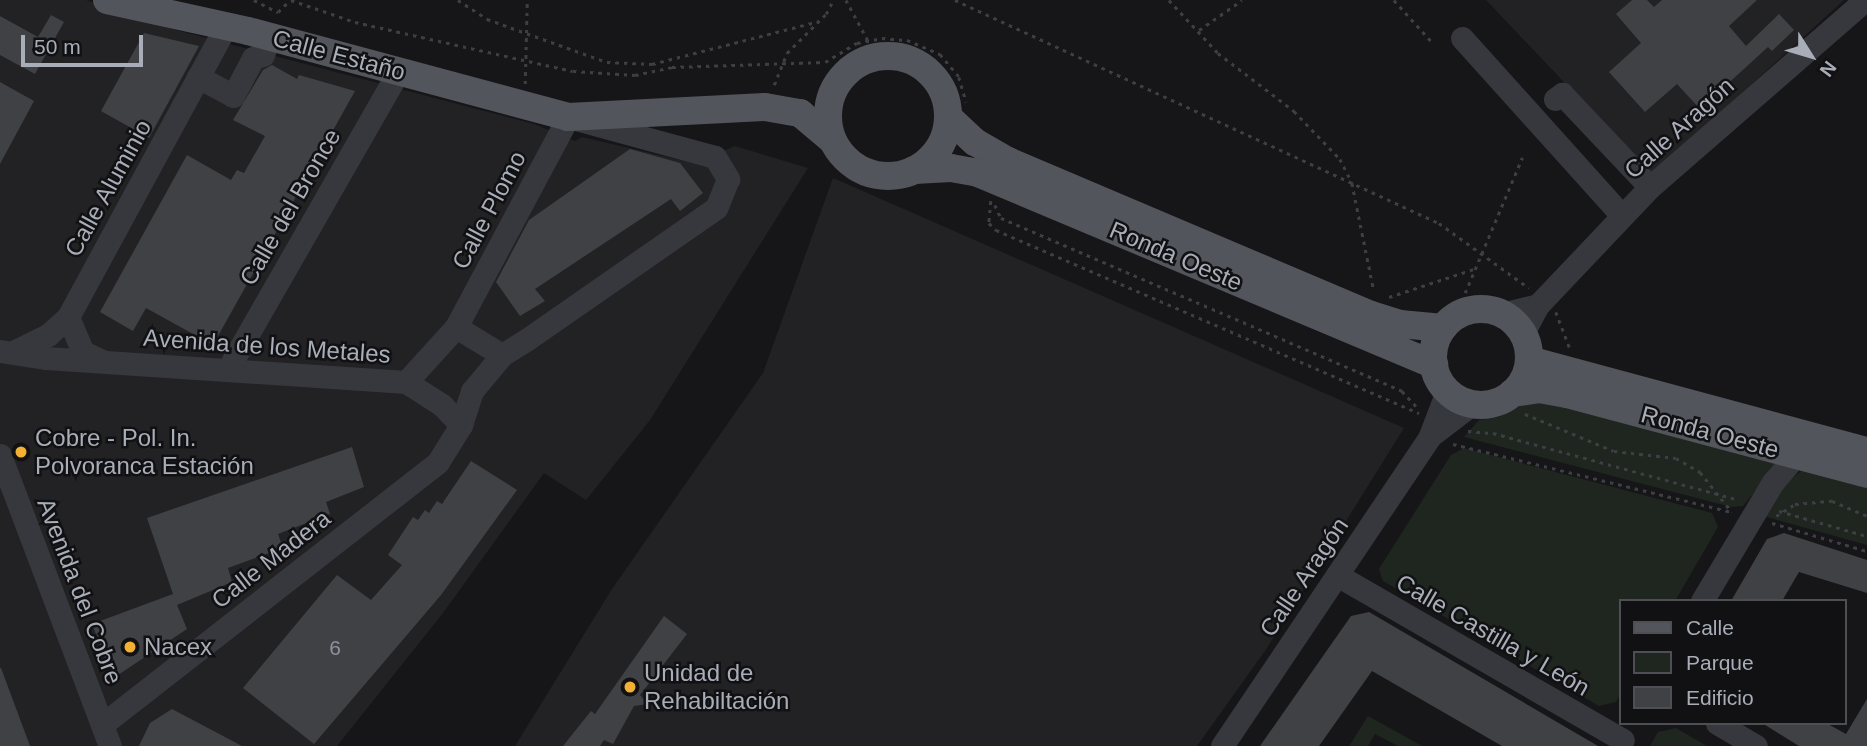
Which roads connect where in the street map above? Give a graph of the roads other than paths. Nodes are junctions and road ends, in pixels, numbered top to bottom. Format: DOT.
graph roads {
  1 [pos="107,0"];
  2 [pos="1865,0"];
  3 [pos="226,26"];
  4 [pos="269,37"];
  5 [pos="1462,38"];
  6 [pos="862,56"];
  7 [pos="398,72"];
  8 [pos="198,77"];
  9 [pos="1555,99"];
  10 [pos="765,107"];
  11 [pos="959,114"];
  12 [pos="568,117"];
  13 [pos="832,140"];
  14 [pos="914,170"];
  15 [pos="1650,187"];
  16 [pos="1622,216"];
  17 [pos="1540,296"];
  18 [pos="1502,314"];
  19 [pos="68,317"];
  20 [pos="456,327"];
  21 [pos="1443,328"];
  22 [pos="1526,347"];
  23 [pos="7,352"];
  24 [pos="502,355"];
  25 [pos="103,362"];
  26 [pos="1434,365"];
  27 [pos="228,369"];
  28 [pos="406,382"];
  29 [pos="1447,391"];
  30 [pos="1515,403"];
  31 [pos="1472,404"];
  32 [pos="461,425"];
  33 [pos="1437,430"];
  34 [pos="1867,451"];
  35 [pos="1797,454"];
  36 [pos="0,455"];
  37 [pos="1867,474"];
  38 [pos="1337,575"];
  39 [pos="1703,599"];
  40 [pos="103,724"];
  41 [pos="1720,725"];
  42 [pos="1625,736"];
  43 [pos="110,746"];
  44 [pos="1222,746"];
  45 [pos="1756,746"];
  1 -- 3 [label="main road, Calle Estaño"];
  2 -- 15 [label="street, Calle Aragón"];
  3 -- 4 [label="main road, Calle Estaño"];
  3 -- 8 [label="street, Calle Aluminio"];
  4 -- 7 [label="main road, Calle Estaño"];
  4 -- 8 [label="street"];
  5 -- 16 [label="street"];
  6 -- 10 [label="main road, Calle Estaño"];
  6 -- 11 [label="main road"];
  6 -- 13 [label="main road"];
  7 -- 12 [label="main road, Calle Estaño"];
  7 -- 27 [label="street, Calle del Bronce"];
  8 -- 19 [label="street, Calle Aluminio"];
  9 -- 15 [label="street"];
  10 -- 12 [label="main road, Calle Estaño"];
  10 -- 13 [label="main road, Calle Estaño"];
  11 -- 14 [label="main road"];
  11 -- 21 [label="main road, Ronda Oeste"];
  12 -- 20 [label="street, Calle Plomo"];
  12 -- 24 [label="street, Calle Estaño"];
  13 -- 14 [label="main road"];
  14 -- 26 [label="main road, Ronda Oeste"];
  15 -- 16 [label="street, Calle Aragón"];
  16 -- 17 [label="street, Calle Aragón"];
  17 -- 18 [label="street"];
  17 -- 22 [label="street, Calle Aragón"];
  18 -- 21 [label="main road"];
  18 -- 22 [label="main road"];
  19 -- 23 [label="street, Calle Aluminio"];
  19 -- 25 [label="street"];
  20 -- 24 [label="street"];
  20 -- 28 [label="street, Avenida de los Metales"];
  21 -- 26 [label="main road"];
  22 -- 30 [label="main road"];
  22 -- 34 [label="main road, Ronda Oeste"];
  23 -- 25 [label="street, Avenida de los Metales"];
  24 -- 32 [label="street, Calle Madera"];
  25 -- 27 [label="street, Avenida de los Metales"];
  26 -- 29 [label="main road"];
  27 -- 28 [label="street, Avenida de los Metales"];
  28 -- 32 [label="street"];
  29 -- 31 [label="main road"];
  29 -- 33 [label="street, Calle Aragón"];
  30 -- 31 [label="main road"];
  30 -- 35 [label="main road, Ronda Oeste"];
  31 -- 33 [label="street, Calle Aragón"];
  32 -- 40 [label="street, Calle Madera"];
  33 -- 38 [label="street, Calle Aragón"];
  35 -- 37 [label="main road, Ronda Oeste"];
  35 -- 39 [label="street"];
  36 -- 40 [label="street, Avenida del Cobre"];
  38 -- 42 [label="street, Calle Castilla y León"];
  38 -- 44 [label="street, Calle Aragón"];
  40 -- 43 [label="street, Avenida del Cobre"];
  41 -- 45 [label="street"];
}
